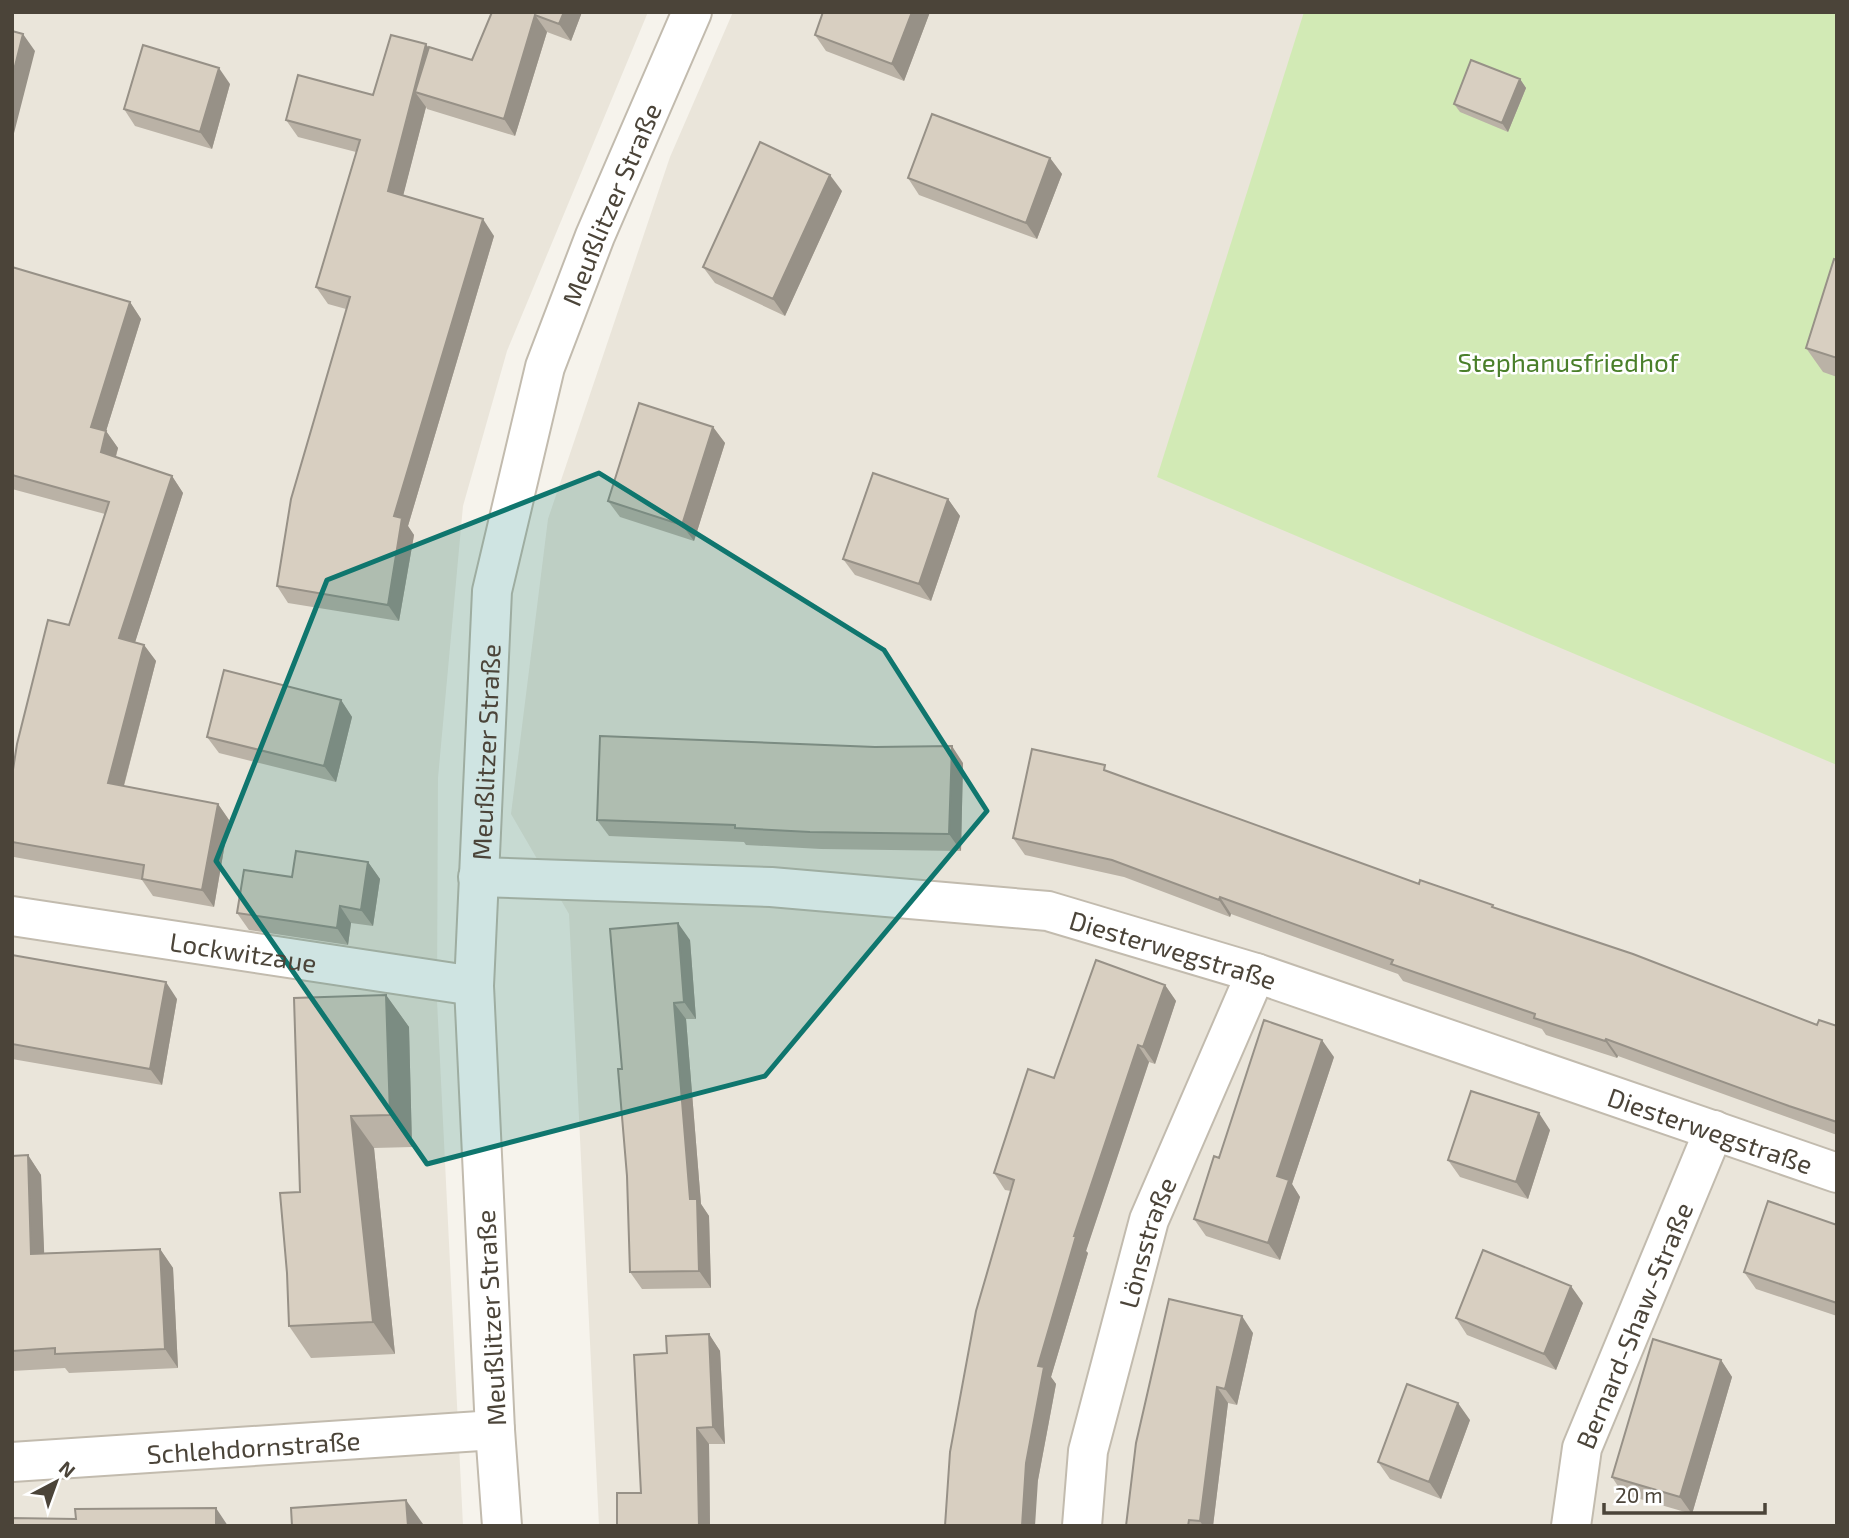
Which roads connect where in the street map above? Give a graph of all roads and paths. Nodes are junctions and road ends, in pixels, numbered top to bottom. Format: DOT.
graph roads {
  1 [pos="692,12"];
  2 [pos="478,877"];
  3 [pos="12,916"];
  4 [pos="1256,973"];
  5 [pos="474,986"];
  6 [pos="1714,1130"];
  7 [pos="1837,1173"];
  8 [pos="495,1430"];
  9 [pos="12,1462"];
  10 [pos="502,1526"];
  11 [pos="1082,1526"];
  12 [pos="1571,1526"];
  1 -- 2 [label="street, Meußlitzer Straße"];
  2 -- 4 [label="street, Diesterwegstraße"];
  2 -- 5 [label="street, Meußlitzer Straße"];
  3 -- 5 [label="street, Lockwitzaue"];
  4 -- 6 [label="street, Diesterwegstraße"];
  4 -- 11 [label="street, Lönsstraße"];
  5 -- 8 [label="street, Meußlitzer Straße"];
  6 -- 7 [label="street, Diesterwegstraße"];
  6 -- 12 [label="street, Bernard-Shaw-Straße"];
  8 -- 9 [label="street, Schlehdornstraße"];
  8 -- 10 [label="street, Meußlitzer Straße"];
}
